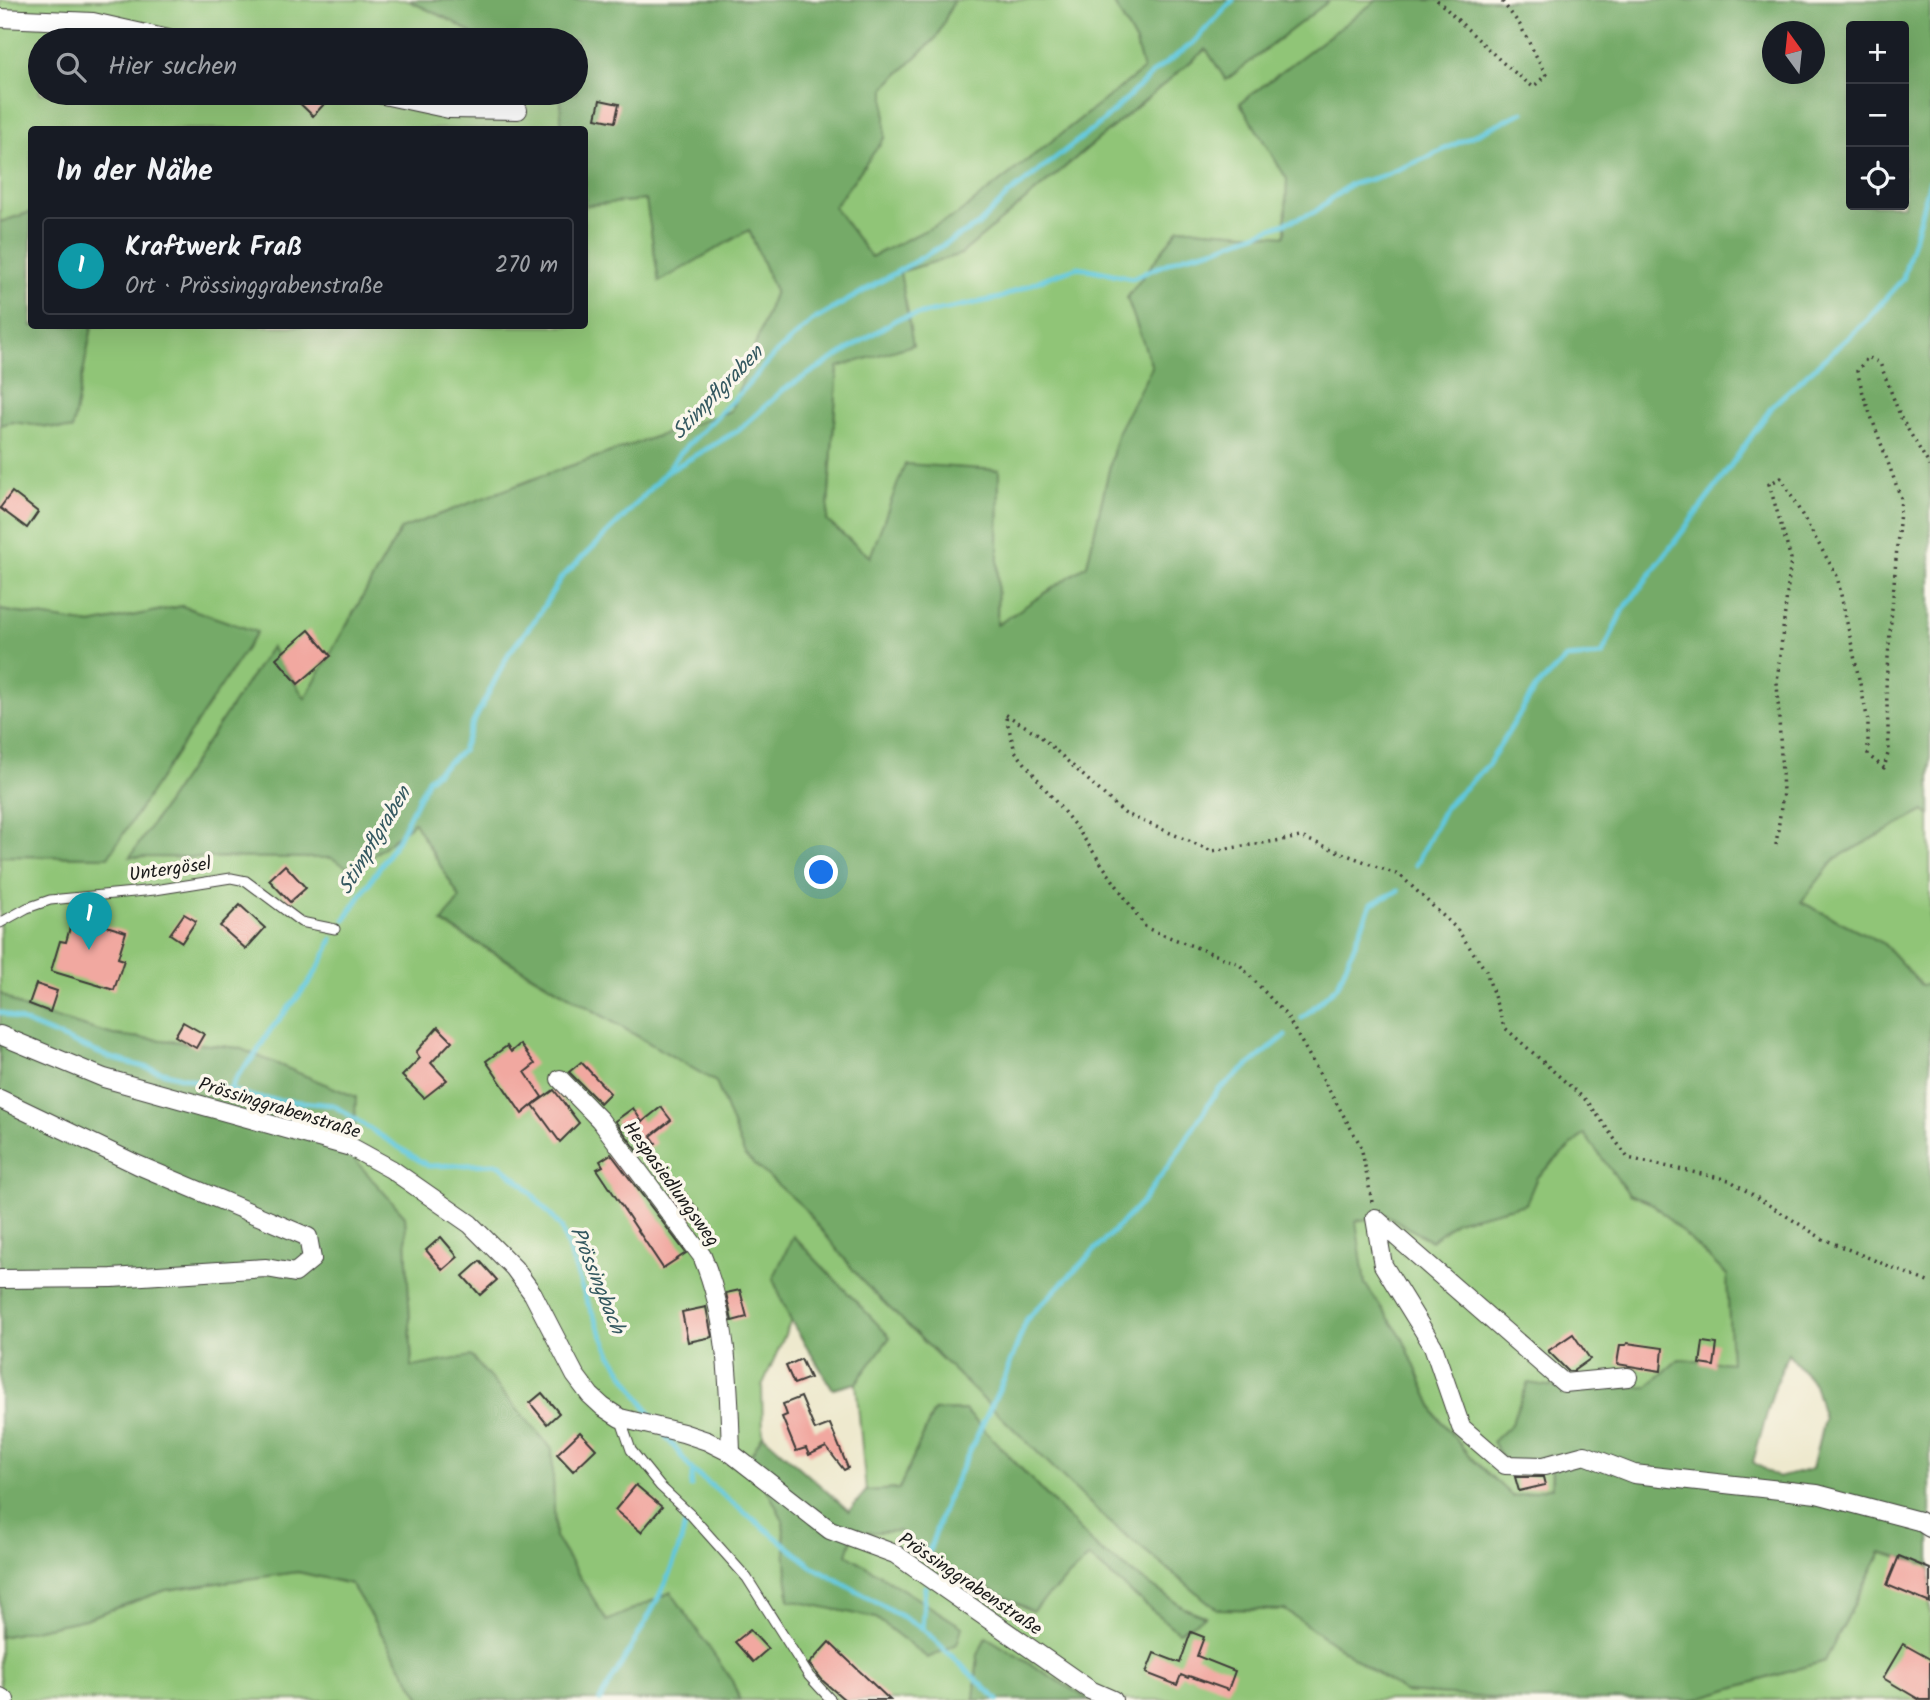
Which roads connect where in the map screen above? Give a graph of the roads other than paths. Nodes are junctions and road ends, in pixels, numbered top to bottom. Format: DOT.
graph roads {
  1 [pos="0,18"];
  2 [pos="120,28"];
  3 [pos="434,105"];
  4 [pos="518,110"];
  5 [pos="0,923"];
  6 [pos="335,929"];
  7 [pos="0,1035"];
  8 [pos="560,1079"];
  9 [pos="0,1099"];
  10 [pos="0,1279"];
  11 [pos="1628,1377"];
  12 [pos="620,1418"];
  13 [pos="731,1453"];
  14 [pos="1930,1528"];
  15 [pos="0,1697"];
  16 [pos="5,1700"];
  17 [pos="831,1700"];
  18 [pos="1114,1700"];
  1 -- 2 [label="street"];
  3 -- 4 [label="street"];
  5 -- 6 [label="lane, Untergösel"];
  7 -- 12 [label="street, Prössinggrabenstraße"];
  8 -- 13 [label="street, Hespasiedlungsweg"];
  9 -- 10 [label="street"];
  11 -- 14 [label="street"];
  12 -- 13 [label="street, Prössinggrabenstraße"];
  12 -- 17 [label="lane"];
  13 -- 18 [label="street, Prössinggrabenstraße"];
  15 -- 16 [label="street"];
}
